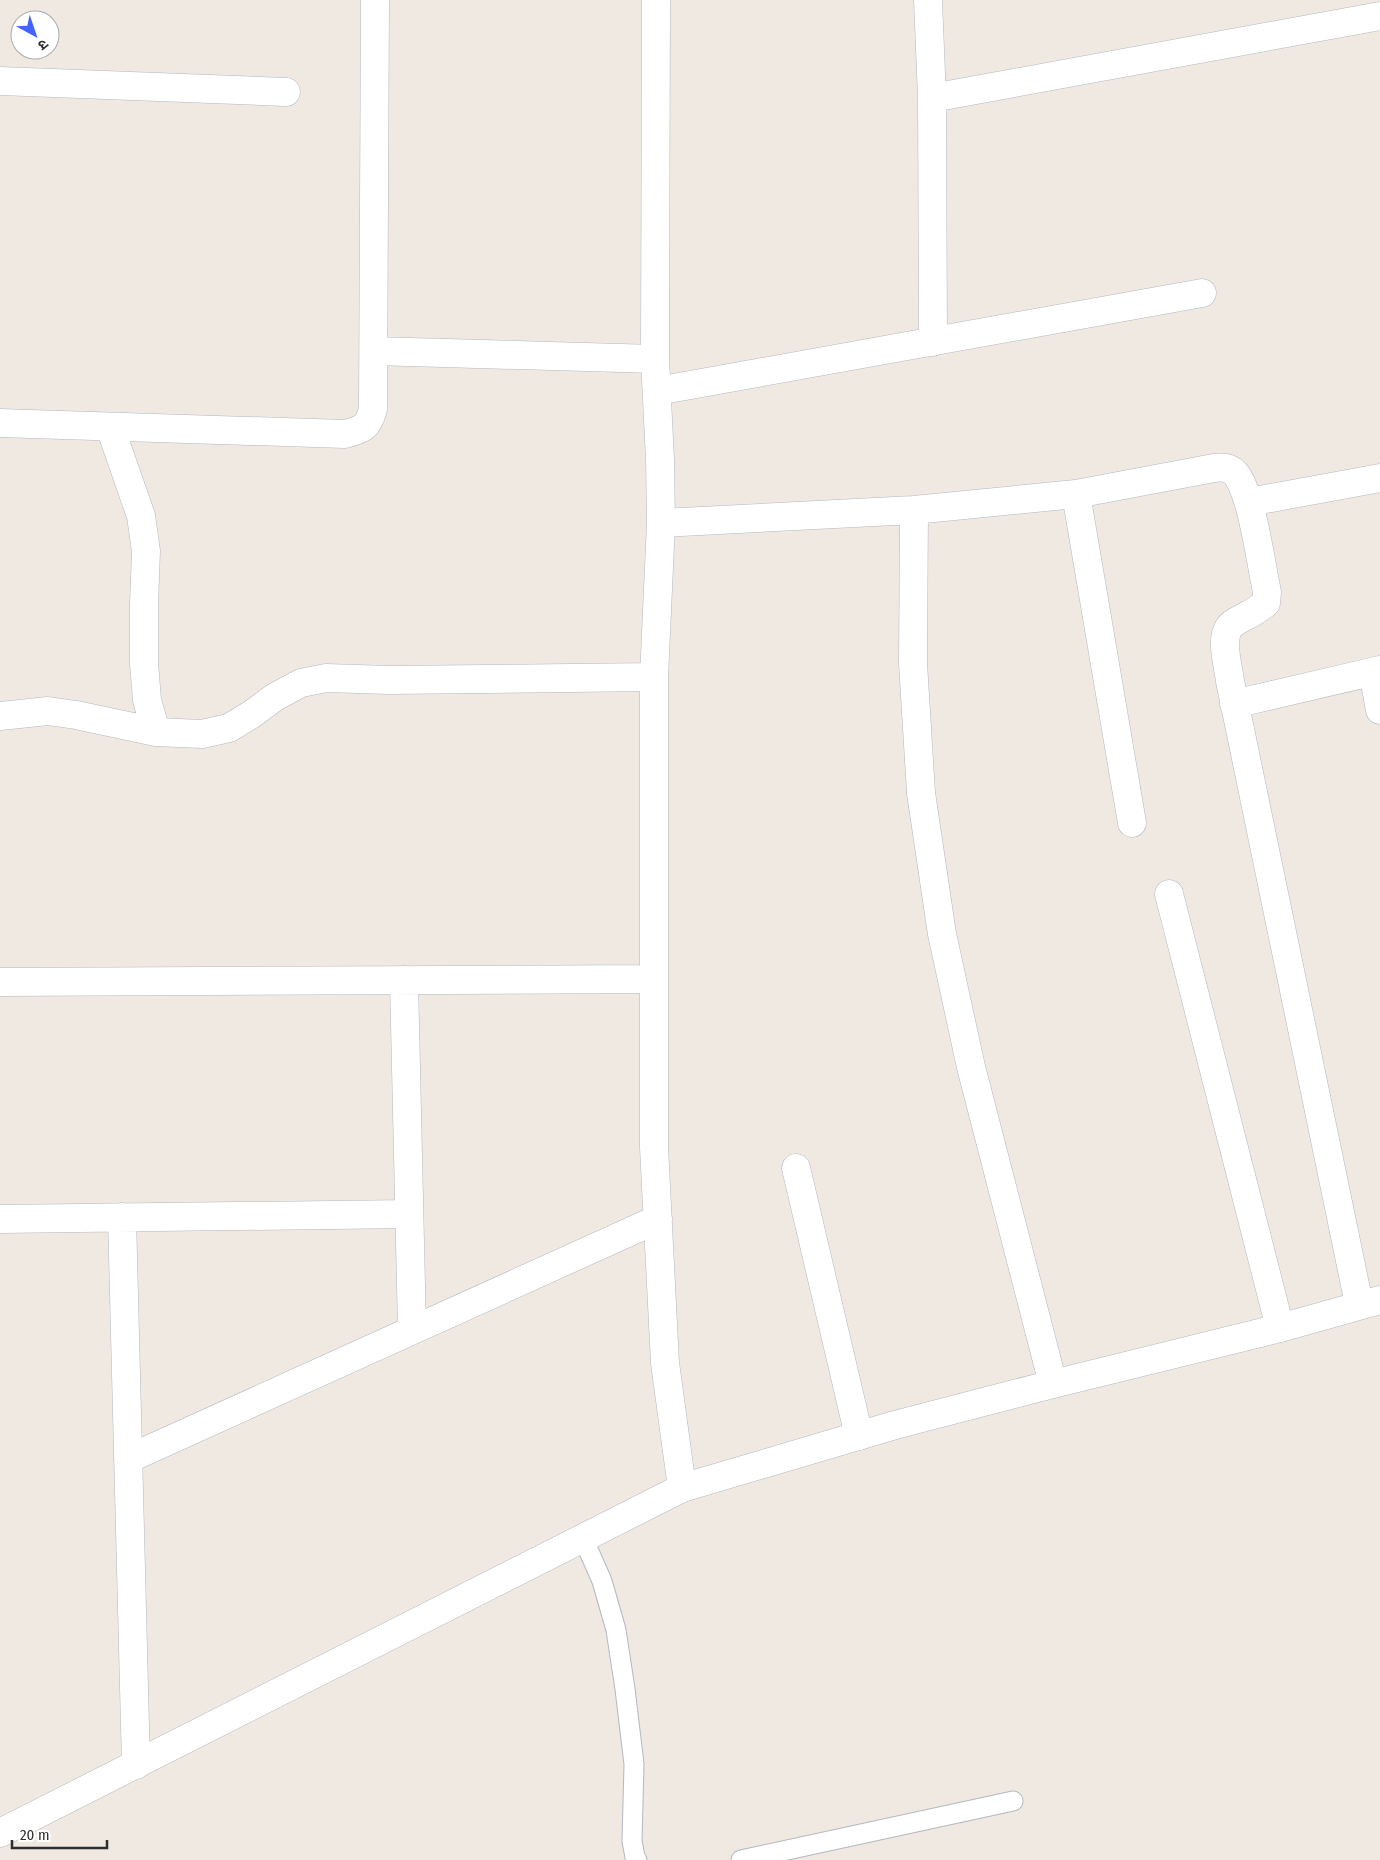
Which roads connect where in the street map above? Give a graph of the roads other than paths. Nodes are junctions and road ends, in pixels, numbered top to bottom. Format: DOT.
graph roads {
  1 [pos="376,0"];
  2 [pos="656,0"];
  3 [pos="928,0"];
  4 [pos="1380,16"];
  5 [pos="0,80"];
  6 [pos="286,92"];
  7 [pos="932,98"];
  8 [pos="1202,293"];
  9 [pos="933,342"];
  10 [pos="374,351"];
  11 [pos="655,359"];
  12 [pos="658,391"];
  13 [pos="0,423"];
  14 [pos="110,426"];
  15 [pos="1380,478"];
  16 [pos="1076,494"];
  17 [pos="1249,502"];
  18 [pos="914,510"];
  19 [pos="661,523"];
  20 [pos="1376,671"];
  21 [pos="654,677"];
  22 [pos="1234,704"];
  23 [pos="1380,710"];
  24 [pos="0,716"];
  25 [pos="156,732"];
  26 [pos="1132,823"];
  27 [pos="1169,894"];
  28 [pos="654,979"];
  29 [pos="404,980"];
  30 [pos="0,982"];
  31 [pos="796,1168"];
  32 [pos="409,1214"];
  33 [pos="122,1217"];
  34 [pos="0,1219"];
  35 [pos="658,1219"];
  36 [pos="1370,1302"];
  37 [pos="1280,1328"];
  38 [pos="412,1330"];
  39 [pos="1053,1384"];
  40 [pos="858,1436"];
  41 [pos="128,1459"];
  42 [pos="682,1488"];
  43 [pos="583,1538"];
  44 [pos="136,1765"];
  45 [pos="1013,1801"];
  46 [pos="0,1833"];
  47 [pos="637,1860"];
  48 [pos="740,1860"];
  1 -- 10 [label="street"];
  2 -- 11 [label="street"];
  3 -- 7 [label="street"];
  4 -- 7 [label="street"];
  5 -- 6 [label="street"];
  7 -- 9 [label="street"];
  8 -- 9 [label="street"];
  9 -- 12 [label="street"];
  10 -- 11 [label="street"];
  10 -- 14 [label="street"];
  11 -- 12 [label="street"];
  12 -- 19 [label="street"];
  13 -- 14 [label="street"];
  14 -- 25 [label="street"];
  15 -- 17 [label="street"];
  16 -- 17 [label="street"];
  16 -- 18 [label="street"];
  16 -- 26 [label="street"];
  17 -- 22 [label="street"];
  18 -- 19 [label="street"];
  18 -- 39 [label="street"];
  19 -- 21 [label="street"];
  20 -- 22 [label="street"];
  20 -- 23 [label="street"];
  21 -- 25 [label="street"];
  21 -- 28 [label="street"];
  22 -- 36 [label="street"];
  24 -- 25 [label="street"];
  27 -- 37 [label="street"];
  28 -- 29 [label="street"];
  28 -- 35 [label="street"];
  29 -- 30 [label="street"];
  29 -- 32 [label="street"];
  31 -- 40 [label="street"];
  32 -- 33 [label="street"];
  32 -- 38 [label="street"];
  33 -- 34 [label="street"];
  33 -- 41 [label="street"];
  35 -- 38 [label="street"];
  35 -- 42 [label="street"];
  36 -- 37 [label="street"];
  37 -- 39 [label="street"];
  38 -- 41 [label="street"];
  39 -- 40 [label="street"];
  40 -- 42 [label="street"];
  41 -- 44 [label="street"];
  42 -- 43 [label="street"];
  43 -- 44 [label="street"];
  43 -- 47 [label="lane"];
  44 -- 46 [label="street"];
  45 -- 48 [label="lane"];
}
